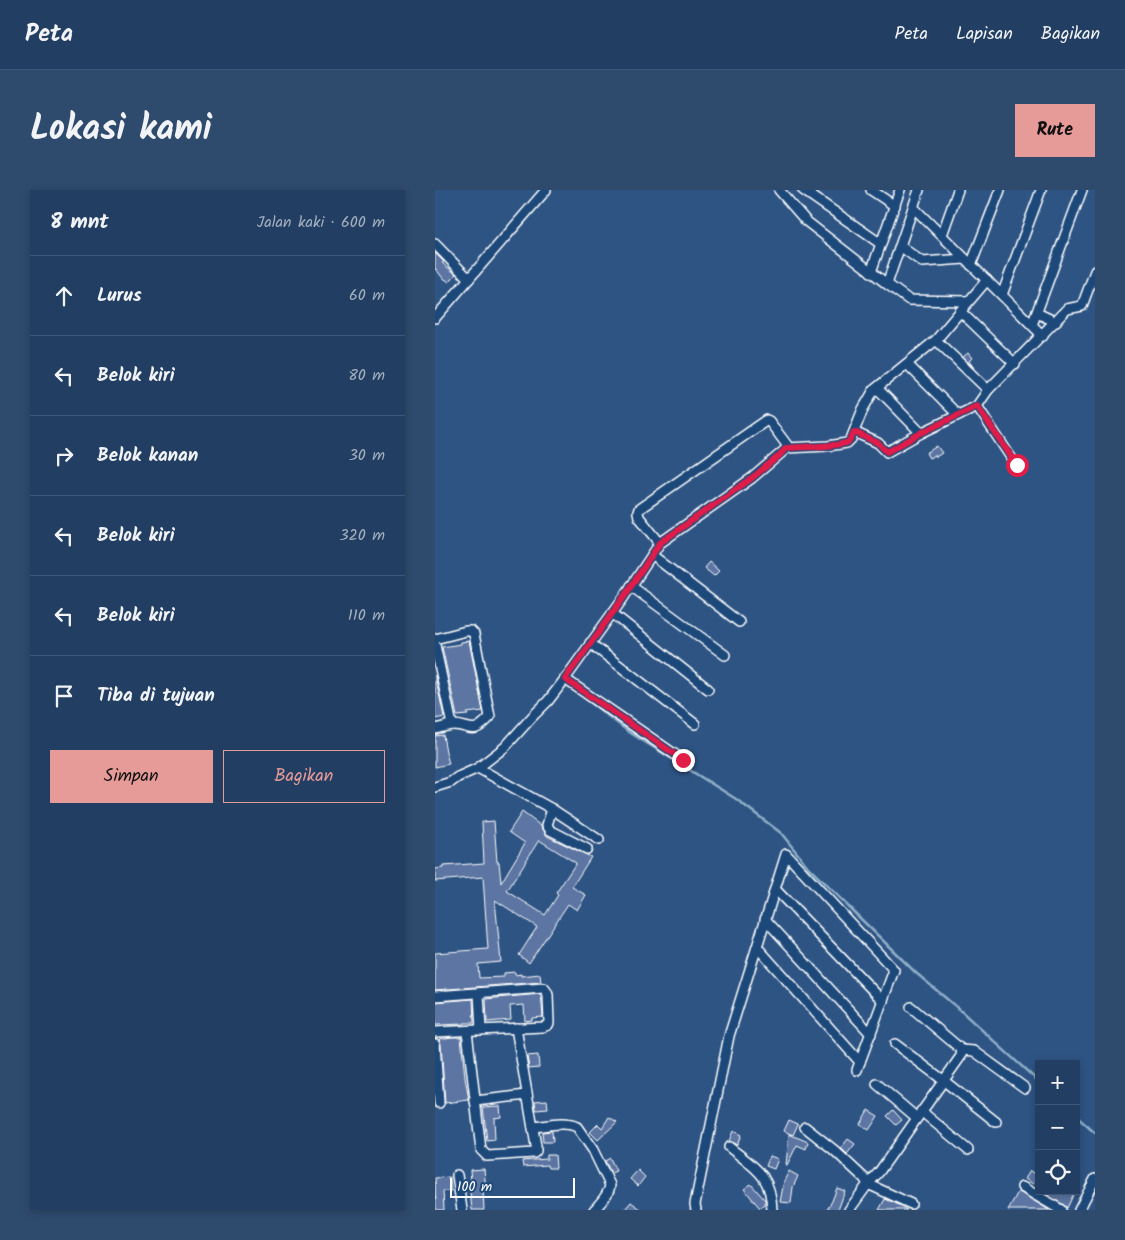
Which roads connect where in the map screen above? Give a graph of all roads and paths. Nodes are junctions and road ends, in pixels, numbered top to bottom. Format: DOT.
graph roads {
  1 [pos="546,190"];
  2 [pos="779,190"];
  3 [pos="803,190"];
  4 [pos="871,190"];
  5 [pos="900,190"];
  6 [pos="919,190"];
  7 [pos="959,190"];
  8 [pos="1000,190"];
  9 [pos="1041,190"];
  10 [pos="1082,190"];
  11 [pos="895,206"];
  12 [pos="913,207"];
  13 [pos="942,235"];
  14 [pos="435,244"];
  15 [pos="881,244"];
  16 [pos="900,246"];
  17 [pos="968,262"];
  18 [pos="1095,271"];
  19 [pos="871,272"];
  20 [pos="469,278"];
  21 [pos="987,280"];
  22 [pos="887,284"];
  23 [pos="1002,295"];
  24 [pos="968,301"];
  25 [pos="960,311"];
  26 [pos="1037,313"];
  27 [pos="435,318"];
  28 [pos="1056,322"];
  29 [pos="1032,325"];
  30 [pos="1043,336"];
  31 [pos="936,340"];
  32 [pos="907,364"];
  33 [pos="1015,364"];
  34 [pos="877,388"];
  35 [pos="988,390"];
  36 [pos="977,406"];
  37 [pos="958,415"];
  38 [pos="854,432"];
  39 [pos="921,433"];
  40 [pos="786,448"];
  41 [pos="1017,465"];
  42 [pos="660,543"];
  43 [pos="652,555"];
  44 [pos="631,586"];
  45 [pos="612,614"];
  46 [pos="739,622"];
  47 [pos="435,639"];
  48 [pos="435,644"];
  49 [pos="590,644"];
  50 [pos="725,655"];
  51 [pos="563,681"];
  52 [pos="708,689"];
  53 [pos="695,724"];
  54 [pos="452,725"];
  55 [pos="435,729"];
  56 [pos="683,760"];
  57 [pos="478,768"];
  58 [pos="435,787"];
  59 [pos="553,809"];
  60 [pos="599,840"];
  61 [pos="587,849"];
  62 [pos="775,889"];
  63 [pos="765,919"];
  64 [pos="757,947"];
  65 [pos="479,993"];
  66 [pos="435,996"];
  67 [pos="883,1001"];
  68 [pos="911,1007"];
  69 [pos="516,1028"];
  70 [pos="481,1030"];
  71 [pos="467,1031"];
  72 [pos="435,1032"];
  73 [pos="871,1034"];
  74 [pos="435,1044"];
  75 [pos="895,1044"];
  76 [pos="962,1050"];
  77 [pos="943,1080"];
  78 [pos="877,1084"];
  79 [pos="1025,1088"];
  80 [pos="527,1096"];
  81 [pos="475,1101"];
  82 [pos="439,1103"];
  83 [pos="919,1114"];
  84 [pos="996,1122"];
  85 [pos="533,1127"];
  86 [pos="805,1127"];
  87 [pos="729,1147"];
  88 [pos="969,1150"];
  89 [pos="457,1175"];
  90 [pos="1095,1179"];
  91 [pos="868,1184"];
  92 [pos="1022,1187"];
  93 [pos="1035,1192"];
  94 [pos="1043,1195"];
  95 [pos="911,1204"];
  96 [pos="462,1210"];
  97 [pos="594,1210"];
  98 [pos="696,1210"];
  99 [pos="772,1210"];
  100 [pos="849,1210"];
  101 [pos="1061,1210"];
  102 [pos="1079,1210"];
  1 -- 20 [label="street"];
  2 -- 19 [label="street"];
  3 -- 15 [label="street"];
  4 -- 11 [label="street"];
  5 -- 11 [label="street"];
  6 -- 12 [label="street"];
  7 -- 13 [label="street"];
  8 -- 17 [label="street"];
  9 -- 23 [label="street"];
  10 -- 26 [label="street"];
  11 -- 15 [label="street"];
  12 -- 13 [label="street"];
  12 -- 16 [label="street"];
  13 -- 17 [label="street"];
  14 -- 20 [label="street"];
  15 -- 19 [label="street"];
  16 -- 17 [label="street"];
  16 -- 22 [label="street"];
  17 -- 21 [label="street"];
  18 -- 28 [label="street"];
  19 -- 22 [label="street"];
  20 -- 27 [label="street"];
  21 -- 23 [label="street"];
  21 -- 24 [label="street"];
  22 -- 24 [label="street"];
  23 -- 29 [label="street"];
  24 -- 25 [label="street"];
  25 -- 31 [label="street"];
  25 -- 33 [label="street"];
  26 -- 28 [label="street"];
  26 -- 29 [label="street"];
  28 -- 30 [label="street"];
  29 -- 30 [label="street"];
  30 -- 33 [label="street"];
  31 -- 32 [label="street"];
  31 -- 35 [label="street"];
  32 -- 34 [label="street"];
  32 -- 37 [label="street"];
  33 -- 35 [label="street"];
  34 -- 38 [label="street"];
  34 -- 39 [label="street"];
  35 -- 36 [label="street"];
  36 -- 37 [label="street"];
  36 -- 41 [label="street"];
  37 -- 39 [label="street"];
  38 -- 39 [label="street"];
  38 -- 40 [label="street"];
  40 -- 42 [label="street"];
  40 -- 42 [label="street"];
  42 -- 43 [label="street"];
  43 -- 44 [label="street"];
  43 -- 46 [label="street"];
  44 -- 45 [label="street"];
  44 -- 50 [label="street"];
  45 -- 49 [label="street"];
  45 -- 52 [label="street"];
  47 -- 54 [label="street"];
  48 -- 54 [label="street"];
  49 -- 51 [label="street"];
  49 -- 53 [label="street"];
  51 -- 56 [label="street"];
  51 -- 57 [label="street"];
  54 -- 55 [label="street"];
  57 -- 58 [label="street"];
  57 -- 59 [label="street"];
  59 -- 60 [label="street"];
  59 -- 61 [label="street"];
  62 -- 63 [label="street"];
  62 -- 67 [label="street"];
  62 -- 67 [label="street"];
  63 -- 64 [label="street"];
  63 -- 73 [label="street"];
  64 -- 73 [label="street"];
  64 -- 98 [label="street"];
  65 -- 66 [label="street"];
  65 -- 69 [label="street"];
  65 -- 70 [label="street"];
  67 -- 73 [label="street"];
  68 -- 76 [label="street"];
  69 -- 70 [label="street"];
  69 -- 80 [label="street"];
  70 -- 71 [label="street"];
  71 -- 72 [label="street"];
  71 -- 81 [label="street"];
  74 -- 82 [label="street"];
  75 -- 77 [label="street"];
  76 -- 77 [label="street"];
  76 -- 79 [label="street"];
  77 -- 83 [label="street"];
  77 -- 84 [label="street"];
  78 -- 83 [label="street"];
  80 -- 81 [label="street"];
  80 -- 85 [label="street"];
  81 -- 85 [label="street"];
  83 -- 88 [label="street"];
  83 -- 91 [label="street"];
  85 -- 97 [label="street"];
  86 -- 91 [label="street"];
  87 -- 99 [label="street"];
  89 -- 96 [label="street"];
  90 -- 102 [label="street"];
  91 -- 95 [label="street"];
  91 -- 100 [label="street"];
  92 -- 93 [label="street"];
  94 -- 101 [label="street"];
}
